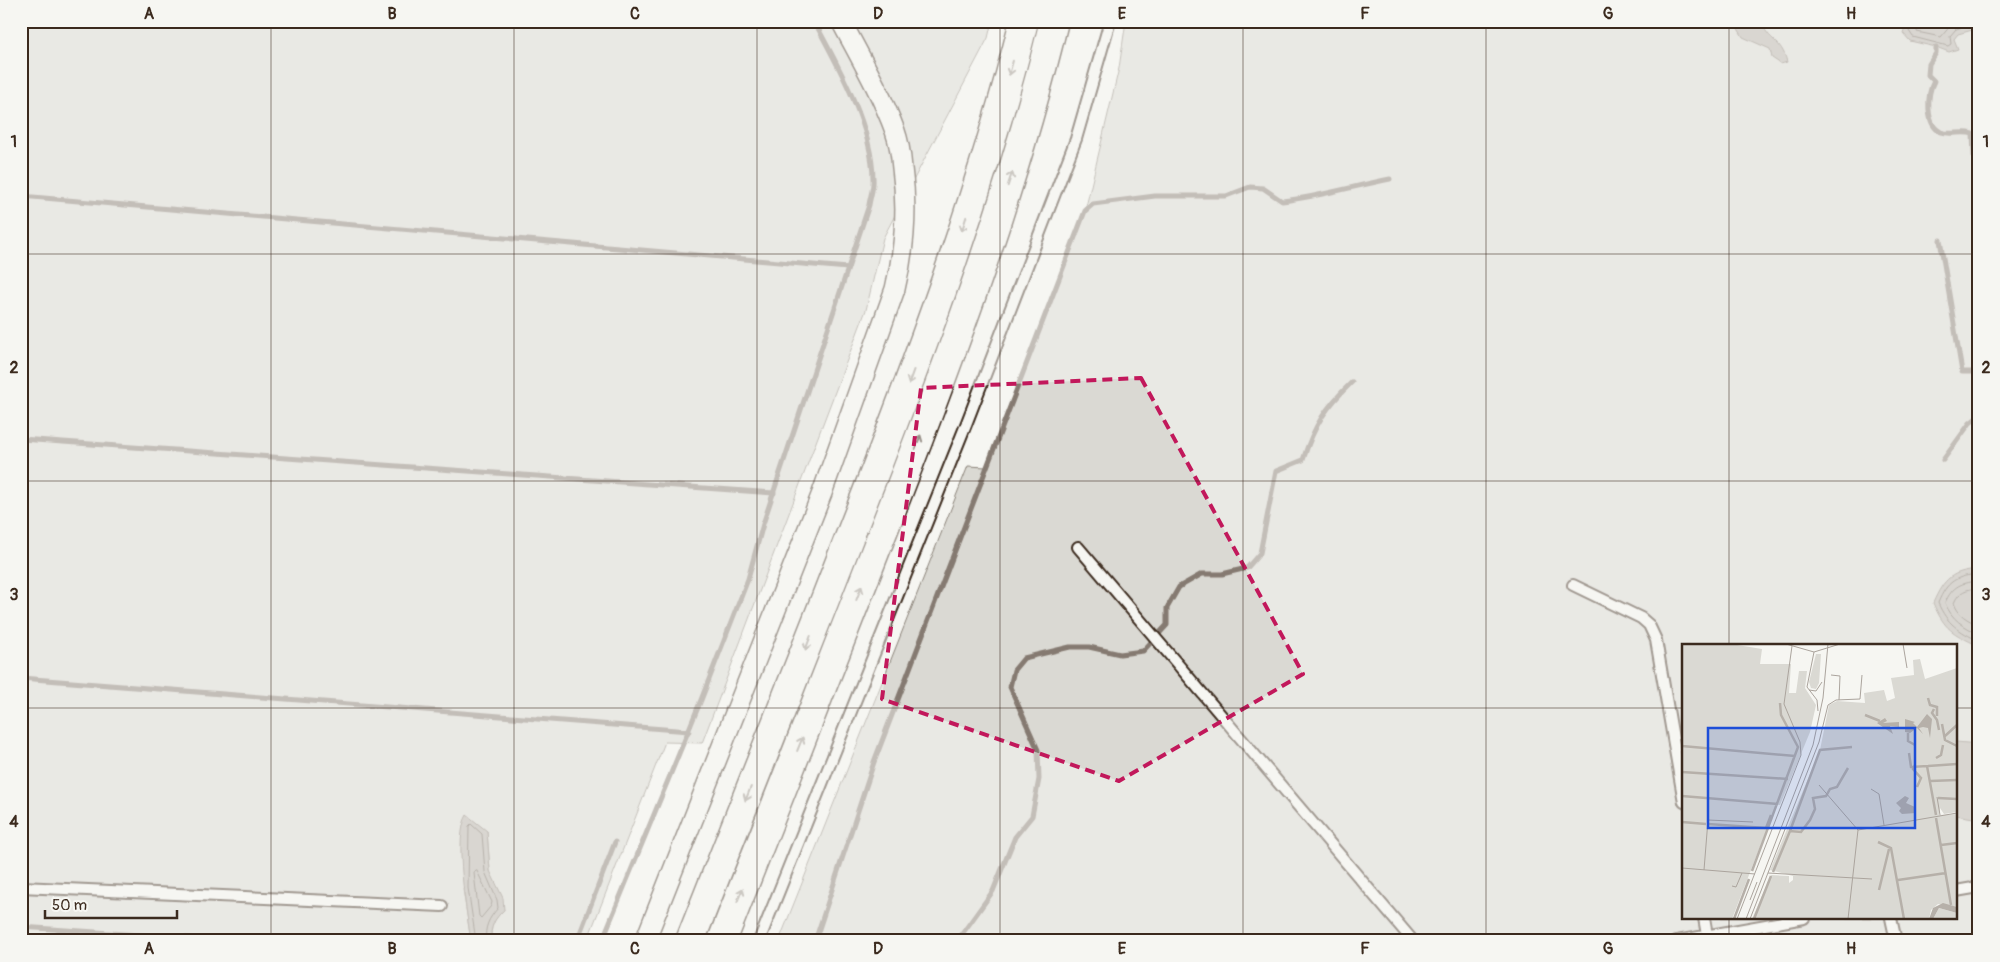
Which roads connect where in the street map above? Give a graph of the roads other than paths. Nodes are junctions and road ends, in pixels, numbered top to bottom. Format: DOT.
graph roads {
  1 [pos="841,21"];
  2 [pos="1024,21"];
  3 [pos="1110,21"];
  4 [pos="1056,24"];
  5 [pos="1078,547"];
  6 [pos="1573,585"];
  7 [pos="1682,790"];
  8 [pos="21,887"];
  9 [pos="1979,887"];
  10 [pos="1958,891"];
  11 [pos="442,906"];
  12 [pos="1704,920"];
  13 [pos="1793,920"];
  14 [pos="1892,920"];
  15 [pos="1707,935"];
  16 [pos="645,941"];
  17 [pos="690,941"];
  18 [pos="722,941"];
  19 [pos="759,941"];
  20 [pos="1413,941"];
  21 [pos="1677,941"];
  22 [pos="1896,941"];
  1 -- 16 [label="street"];
  2 -- 17 [label="highway, one-way"];
  3 -- 19 [label="lane"];
  18 -- 4 [label="highway, one-way"];
  5 -- 20 [label="lane"];
  6 -- 7 [label="lane"];
  8 -- 11 [label="lane"];
  9 -- 10 [label="lane"];
  12 -- 15 [label="lane"];
  13 -- 15 [label="lane"];
  14 -- 22 [label="lane"];
  15 -- 21 [label="lane"];
}
